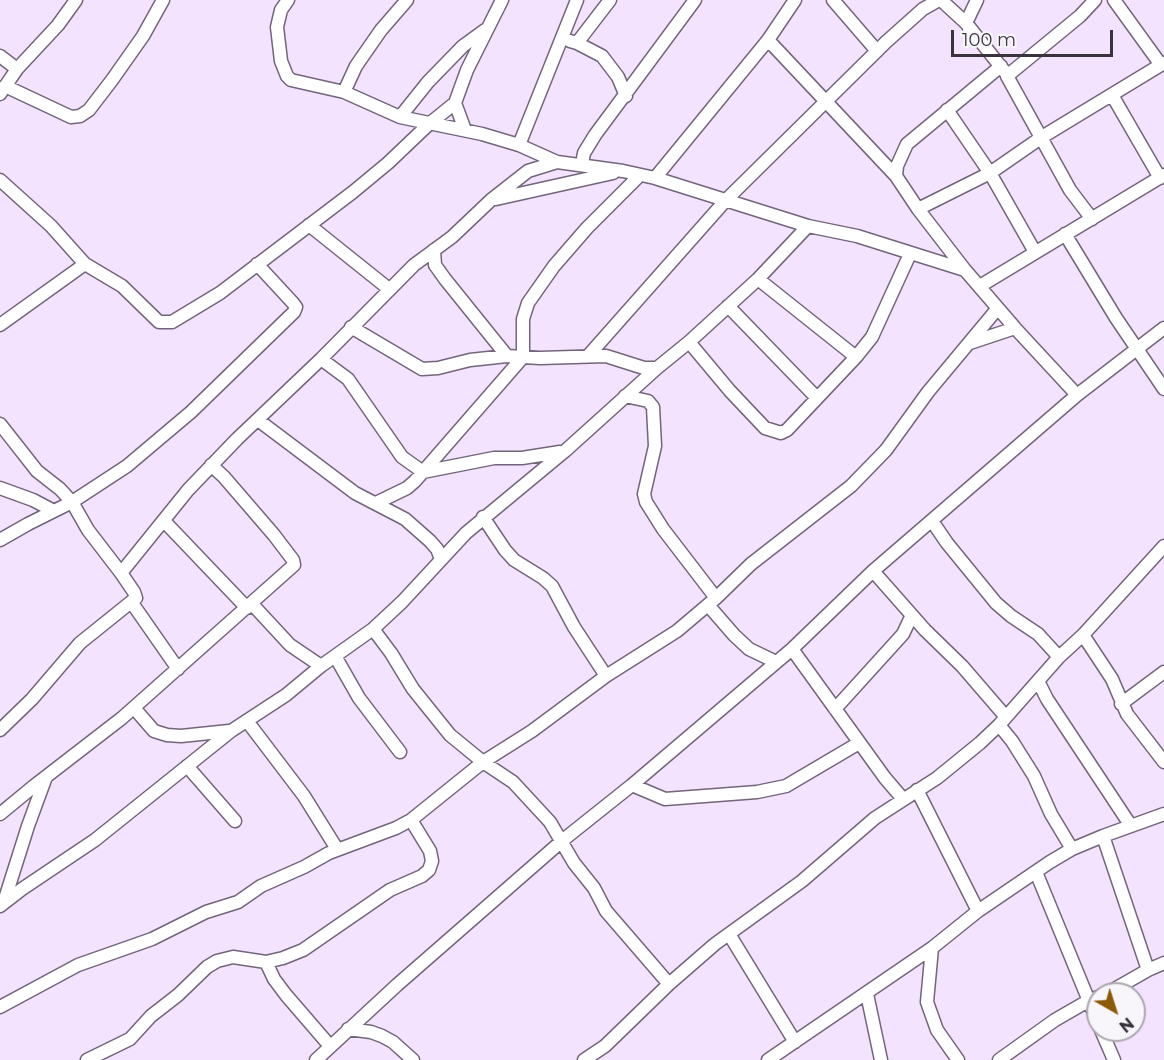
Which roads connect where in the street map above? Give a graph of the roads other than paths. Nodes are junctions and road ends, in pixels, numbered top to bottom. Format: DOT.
graph roads {
  1 [pos="76,0"];
  2 [pos="163,0"];
  3 [pos="288,0"];
  4 [pos="407,0"];
  5 [pos="502,0"];
  6 [pos="577,0"];
  7 [pos="610,0"];
  8 [pos="695,0"];
  9 [pos="795,0"];
  10 [pos="833,0"];
  11 [pos="940,0"];
  12 [pos="977,0"];
  13 [pos="1095,0"];
  14 [pos="1114,0"];
  15 [pos="966,23"];
  16 [pos="486,30"];
  17 [pos="561,39"];
  18 [pos="768,40"];
  19 [pos="577,43"];
  20 [pos="877,51"];
  21 [pos="0,56"];
  22 [pos="1163,64"];
  23 [pos="17,69"];
  24 [pos="1004,71"];
  25 [pos="3,90"];
  26 [pos="344,92"];
  27 [pos="1112,95"];
  28 [pos="626,96"];
  29 [pos="826,102"];
  30 [pos="455,103"];
  31 [pos="947,110"];
  32 [pos="400,117"];
  33 [pos="429,124"];
  34 [pos="465,130"];
  35 [pos="1042,137"];
  36 [pos="519,145"];
  37 [pos="557,162"];
  38 [pos="582,164"];
  39 [pos="623,171"];
  40 [pos="990,173"];
  41 [pos="640,175"];
  42 [pos="896,176"];
  43 [pos="1162,176"];
  44 [pos="655,178"];
  45 [pos="0,180"];
  46 [pos="491,200"];
  47 [pos="726,200"];
  48 [pos="918,209"];
  49 [pos="1092,219"];
  50 [pos="309,225"];
  51 [pos="808,226"];
  52 [pos="1065,234"];
  53 [pos="434,250"];
  54 [pos="1035,252"];
  55 [pos="910,254"];
  56 [pos="85,264"];
  57 [pos="258,264"];
  58 [pos="965,270"];
  59 [pos="758,279"];
  60 [pos="980,286"];
  61 [pos="389,289"];
  62 [pos="728,306"];
  63 [pos="998,308"];
  64 [pos="0,325"];
  65 [pos="351,327"];
  66 [pos="1015,328"];
  67 [pos="1164,328"];
  68 [pos="689,342"];
  69 [pos="970,343"];
  70 [pos="1138,348"];
  71 [pos="507,356"];
  72 [pos="588,356"];
  73 [pos="523,357"];
  74 [pos="856,357"];
  75 [pos="321,359"];
  76 [pos="657,368"];
  77 [pos="1164,389"];
  78 [pos="1077,395"];
  79 [pos="625,396"];
  80 [pos="817,398"];
  81 [pos="258,420"];
  82 [pos="0,423"];
  83 [pos="565,451"];
  84 [pos="211,465"];
  85 [pos="423,472"];
  86 [pos="0,488"];
  87 [pos="72,502"];
  88 [pos="376,503"];
  89 [pos="54,511"];
  90 [pos="483,518"];
  91 [pos="164,520"];
  92 [pos="932,521"];
  93 [pos="0,540"];
  94 [pos="1164,546"];
  95 [pos="441,559"];
  96 [pos="873,571"];
  97 [pos="121,573"];
  98 [pos="712,601"];
  99 [pos="132,603"];
  100 [pos="249,606"];
  101 [pos="912,615"];
  102 [pos="373,629"];
  103 [pos="1083,635"];
  104 [pos="792,649"];
  105 [pos="335,656"];
  106 [pos="1059,657"];
  107 [pos="776,662"];
  108 [pos="321,666"];
  109 [pos="178,669"];
  110 [pos="1164,672"];
  111 [pos="606,676"];
  112 [pos="1038,681"];
  113 [pos="1121,704"];
  114 [pos="134,708"];
  115 [pos="835,709"];
  116 [pos="247,721"];
  117 [pos="1003,721"];
  118 [pos="0,730"];
  119 [pos="231,731"];
  120 [pos="859,742"];
  121 [pos="400,752"];
  122 [pos="483,762"];
  123 [pos="1164,762"];
  124 [pos="187,766"];
  125 [pos="47,776"];
  126 [pos="632,785"];
  127 [pos="917,790"];
  128 [pos="903,799"];
  129 [pos="0,814"];
  130 [pos="1164,814"];
  131 [pos="411,820"];
  132 [pos="235,821"];
  133 [pos="1131,826"];
  134 [pos="1103,836"];
  135 [pos="562,840"];
  136 [pos="338,849"];
  137 [pos="1072,849"];
  138 [pos="1036,872"];
  139 [pos="2,904"];
  140 [pos="978,911"];
  141 [pos="729,934"];
  142 [pos="932,948"];
  143 [pos="266,962"];
  144 [pos="1164,963"];
  145 [pos="1148,970"];
  146 [pos="1127,982"];
  147 [pos="1086,983"];
  148 [pos="669,984"];
  149 [pos="867,994"];
  150 [pos="1086,1003"];
  151 [pos="0,1007"];
  152 [pos="348,1029"];
  153 [pos="795,1042"];
  154 [pos="1106,1042"];
  155 [pos="330,1046"];
  156 [pos="87,1060"];
  157 [pos="316,1060"];
  158 [pos="413,1060"];
  159 [pos="584,1060"];
  160 [pos="768,1060"];
  161 [pos="881,1060"];
  162 [pos="958,1060"];
  163 [pos="999,1060"];
  164 [pos="1114,1060"];
  1 -- 23 [label="street"];
  2 -- 25 [label="street"];
  3 -- 26 [label="street"];
  4 -- 26 [label="street"];
  5 -- 16 [label="street"];
  6 -- 17 [label="street"];
  7 -- 19 [label="street"];
  8 -- 28 [label="street"];
  9 -- 18 [label="street"];
  10 -- 20 [label="street"];
  11 -- 15 [label="street"];
  11 -- 20 [label="street"];
  12 -- 15 [label="street"];
  13 -- 24 [label="street"];
  14 -- 22 [label="street"];
  15 -- 24 [label="street"];
  16 -- 30 [label="street"];
  16 -- 32 [label="street"];
  17 -- 19 [label="street"];
  17 -- 36 [label="street"];
  18 -- 29 [label="street"];
  18 -- 44 [label="street"];
  19 -- 28 [label="street"];
  20 -- 29 [label="street"];
  21 -- 23 [label="street"];
  22 -- 27 [label="street"];
  23 -- 25 [label="street"];
  24 -- 31 [label="street"];
  24 -- 35 [label="street"];
  26 -- 32 [label="street"];
  27 -- 35 [label="street"];
  27 -- 43 [label="street"];
  28 -- 38 [label="street"];
  29 -- 42 [label="street"];
  29 -- 47 [label="street"];
  30 -- 33 [label="street"];
  30 -- 34 [label="street"];
  31 -- 40 [label="street"];
  31 -- 42 [label="street"];
  32 -- 33 [label="street"];
  33 -- 34 [label="street"];
  33 -- 50 [label="street"];
  34 -- 36 [label="street"];
  35 -- 40 [label="street"];
  35 -- 49 [label="street"];
  36 -- 37 [label="street"];
  37 -- 38 [label="street"];
  37 -- 46 [label="street"];
  38 -- 39 [label="street"];
  39 -- 41 [label="street"];
  39 -- 46 [label="street"];
  40 -- 48 [label="street"];
  40 -- 54 [label="street"];
  41 -- 44 [label="street"];
  41 -- 73 [label="street"];
  42 -- 48 [label="street"];
  43 -- 49 [label="street"];
  44 -- 47 [label="street"];
  45 -- 56 [label="street"];
  46 -- 53 [label="street"];
  47 -- 51 [label="street"];
  47 -- 72 [label="street"];
  48 -- 58 [label="street"];
  49 -- 52 [label="street"];
  50 -- 57 [label="street"];
  50 -- 61 [label="street"];
  51 -- 55 [label="street"];
  51 -- 59 [label="street"];
  52 -- 54 [label="street"];
  52 -- 70 [label="street"];
  53 -- 61 [label="street"];
  53 -- 71 [label="street"];
  54 -- 60 [label="street"];
  55 -- 58 [label="street"];
  55 -- 74 [label="street"];
  56 -- 57 [label="street"];
  56 -- 64 [label="street"];
  57 -- 87 [label="street"];
  58 -- 60 [label="street"];
  59 -- 62 [label="street"];
  59 -- 74 [label="street"];
  60 -- 63 [label="street"];
  61 -- 65 [label="street"];
  62 -- 68 [label="street"];
  62 -- 80 [label="street"];
  63 -- 66 [label="street"];
  63 -- 69 [label="street"];
  65 -- 71 [label="street"];
  65 -- 75 [label="street"];
  66 -- 69 [label="street"];
  66 -- 78 [label="street"];
  67 -- 70 [label="street"];
  68 -- 76 [label="street"];
  68 -- 80 [label="street"];
  69 -- 98 [label="street"];
  70 -- 77 [label="street"];
  70 -- 78 [label="street"];
  71 -- 73 [label="street"];
  72 -- 73 [label="street"];
  72 -- 76 [label="street"];
  73 -- 85 [label="street"];
  74 -- 80 [label="street"];
  75 -- 81 [label="street"];
  75 -- 85 [label="street"];
  76 -- 79 [label="street"];
  78 -- 92 [label="street"];
  79 -- 83 [label="street"];
  79 -- 98 [label="street"];
  81 -- 84 [label="street"];
  81 -- 88 [label="street"];
  82 -- 87 [label="street"];
  83 -- 85 [label="street"];
  83 -- 90 [label="street"];
  84 -- 91 [label="street"];
  84 -- 100 [label="street"];
  85 -- 88 [label="street"];
  86 -- 89 [label="street"];
  87 -- 89 [label="street"];
  87 -- 97 [label="street"];
  88 -- 95 [label="street"];
  89 -- 93 [label="street"];
  90 -- 95 [label="street"];
  90 -- 111 [label="street"];
  91 -- 97 [label="street"];
  91 -- 100 [label="street"];
  92 -- 96 [label="street"];
  92 -- 106 [label="street"];
  94 -- 103 [label="street"];
  95 -- 102 [label="street"];
  96 -- 101 [label="street"];
  96 -- 104 [label="street"];
  97 -- 99 [label="street"];
  98 -- 107 [label="street"];
  98 -- 111 [label="street"];
  99 -- 109 [label="street"];
  99 -- 118 [label="street"];
  100 -- 108 [label="street"];
  100 -- 109 [label="street"];
  101 -- 115 [label="street"];
  101 -- 117 [label="street"];
  102 -- 105 [label="street"];
  102 -- 122 [label="street"];
  103 -- 106 [label="street"];
  103 -- 113 [label="street"];
  104 -- 107 [label="street"];
  104 -- 115 [label="street"];
  105 -- 108 [label="street"];
  105 -- 121 [label="street"];
  106 -- 112 [label="street"];
  107 -- 126 [label="street"];
  108 -- 116 [label="street"];
  109 -- 114 [label="street"];
  110 -- 113 [label="street"];
  111 -- 122 [label="street"];
  112 -- 117 [label="street"];
  112 -- 133 [label="street"];
  113 -- 123 [label="street"];
  114 -- 119 [label="street"];
  114 -- 125 [label="street"];
  115 -- 120 [label="street"];
  116 -- 119 [label="street"];
  116 -- 136 [label="street"];
  117 -- 127 [label="street"];
  117 -- 137 [label="street"];
  119 -- 124 [label="street"];
  120 -- 126 [label="street"];
  120 -- 128 [label="street"];
  122 -- 131 [label="street"];
  122 -- 135 [label="street"];
  124 -- 132 [label="street"];
  124 -- 139 [label="street"];
  125 -- 129 [label="street"];
  125 -- 139 [label="street"];
  126 -- 135 [label="street"];
  127 -- 128 [label="street"];
  127 -- 140 [label="street"];
  128 -- 141 [label="street"];
  130 -- 133 [label="street"];
  131 -- 136 [label="street"];
  131 -- 143 [label="street"];
  133 -- 134 [label="street"];
  134 -- 137 [label="street"];
  134 -- 145 [label="street"];
  135 -- 148 [label="street"];
  135 -- 152 [label="street"];
  136 -- 151 [label="street"];
  137 -- 138 [label="street"];
  138 -- 140 [label="street"];
  138 -- 147 [label="street"];
  140 -- 142 [label="street"];
  141 -- 148 [label="street"];
  141 -- 153 [label="street"];
  142 -- 149 [label="street"];
  142 -- 162 [label="street"];
  143 -- 155 [label="street"];
  143 -- 156 [label="street"];
  144 -- 145 [label="street"];
  145 -- 146 [label="street"];
  148 -- 159 [label="street"];
  149 -- 153 [label="street"];
  149 -- 161 [label="street"];
  150 -- 163 [label="street"];
  152 -- 155 [label="street"];
  152 -- 158 [label="street"];
  153 -- 160 [label="street"];
  154 -- 164 [label="street"];
  155 -- 157 [label="street"];
}
